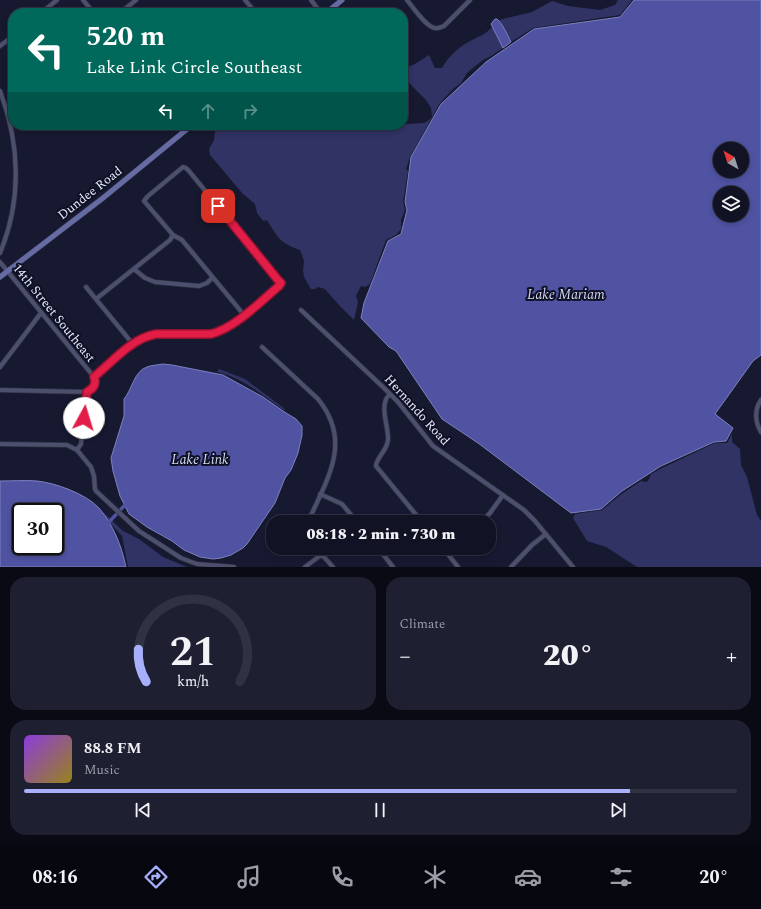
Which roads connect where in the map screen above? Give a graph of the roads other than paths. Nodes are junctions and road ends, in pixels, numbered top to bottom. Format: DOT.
graph roads {
  1 [pos="57,0"];
  2 [pos="83,0"];
  3 [pos="136,0"];
  4 [pos="245,0"];
  5 [pos="311,0"];
  6 [pos="342,0"];
  7 [pos="408,0"];
  8 [pos="470,0"];
  9 [pos="47,8"];
  10 [pos="90,8"];
  11 [pos="126,8"];
  12 [pos="252,8"];
  13 [pos="317,8"];
  14 [pos="332,8"];
  15 [pos="8,40"];
  16 [pos="0,46"];
  17 [pos="0,91"];
  18 [pos="8,115"];
  19 [pos="11,130"];
  20 [pos="186,130"];
  21 [pos="173,235"];
  22 [pos="0,253"];
  23 [pos="0,262"];
  24 [pos="134,269"];
  25 [pos="7,271"];
  26 [pos="0,277"];
  27 [pos="212,278"];
  28 [pos="86,287"];
  29 [pos="96,299"];
  30 [pos="301,310"];
  31 [pos="41,313"];
  32 [pos="244,315"];
  33 [pos="132,343"];
  34 [pos="262,347"];
  35 [pos="0,367"];
  36 [pos="94,377"];
  37 [pos="0,390"];
  38 [pos="87,392"];
  39 [pos="390,394"];
  40 [pos="761,400"];
  41 [pos="761,432"];
  42 [pos="0,444"];
  43 [pos="77,450"];
  44 [pos="320,494"];
  45 [pos="503,495"];
  46 [pos="311,515"];
  47 [pos="351,515"];
  48 [pos="416,515"];
  49 [pos="488,515"];
  50 [pos="546,534"];
  51 [pos="320,555"];
  52 [pos="322,555"];
  53 [pos="384,555"];
  54 [pos="448,555"];
  55 [pos="234,567"];
  56 [pos="305,567"];
  57 [pos="333,567"];
  58 [pos="393,567"];
  59 [pos="458,567"];
  60 [pos="511,567"];
  61 [pos="573,567"];
  1 -- 9 [label="street"];
  2 -- 10 [label="street"];
  3 -- 11 [label="street"];
  4 -- 12 [label="street"];
  5 -- 13 [label="street"];
  6 -- 14 [label="main road"];
  7 -- 8 [label="street"];
  15 -- 16 [label="street"];
  17 -- 18 [label="street"];
  19 -- 22 [label="street"];
  20 -- 25 [label="main road, Dundee Road"];
  21 -- 24 [label="street"];
  21 -- 27 [label="street"];
  21 -- 32 [label="street"];
  23 -- 25 [label="street, 14th Street Southeast"];
  24 -- 27 [label="street"];
  24 -- 29 [label="street"];
  25 -- 26 [label="main road, Dundee Road"];
  25 -- 31 [label="street, 14th Street Southeast"];
  27 -- 32 [label="street"];
  28 -- 29 [label="street"];
  29 -- 33 [label="street"];
  30 -- 39 [label="street, Hernando Road"];
  31 -- 35 [label="street"];
  31 -- 36 [label="street, 14th Street Southeast"];
  32 -- 33 [label="street"];
  33 -- 36 [label="street"];
  34 -- 44 [label="street"];
  36 -- 38 [label="street"];
  37 -- 38 [label="street"];
  38 -- 43 [label="street"];
  39 -- 45 [label="street, Hernando Road"];
  39 -- 48 [label="street"];
  40 -- 41 [label="street"];
  42 -- 43 [label="street"];
  43 -- 55 [label="street"];
  44 -- 46 [label="street"];
  44 -- 47 [label="street"];
  45 -- 49 [label="street"];
  45 -- 50 [label="street, Hernando Road"];
  50 -- 60 [label="street"];
  50 -- 61 [label="street, Hernando Road"];
  51 -- 56 [label="street"];
  52 -- 57 [label="street"];
  53 -- 58 [label="street"];
  54 -- 59 [label="street"];
}
